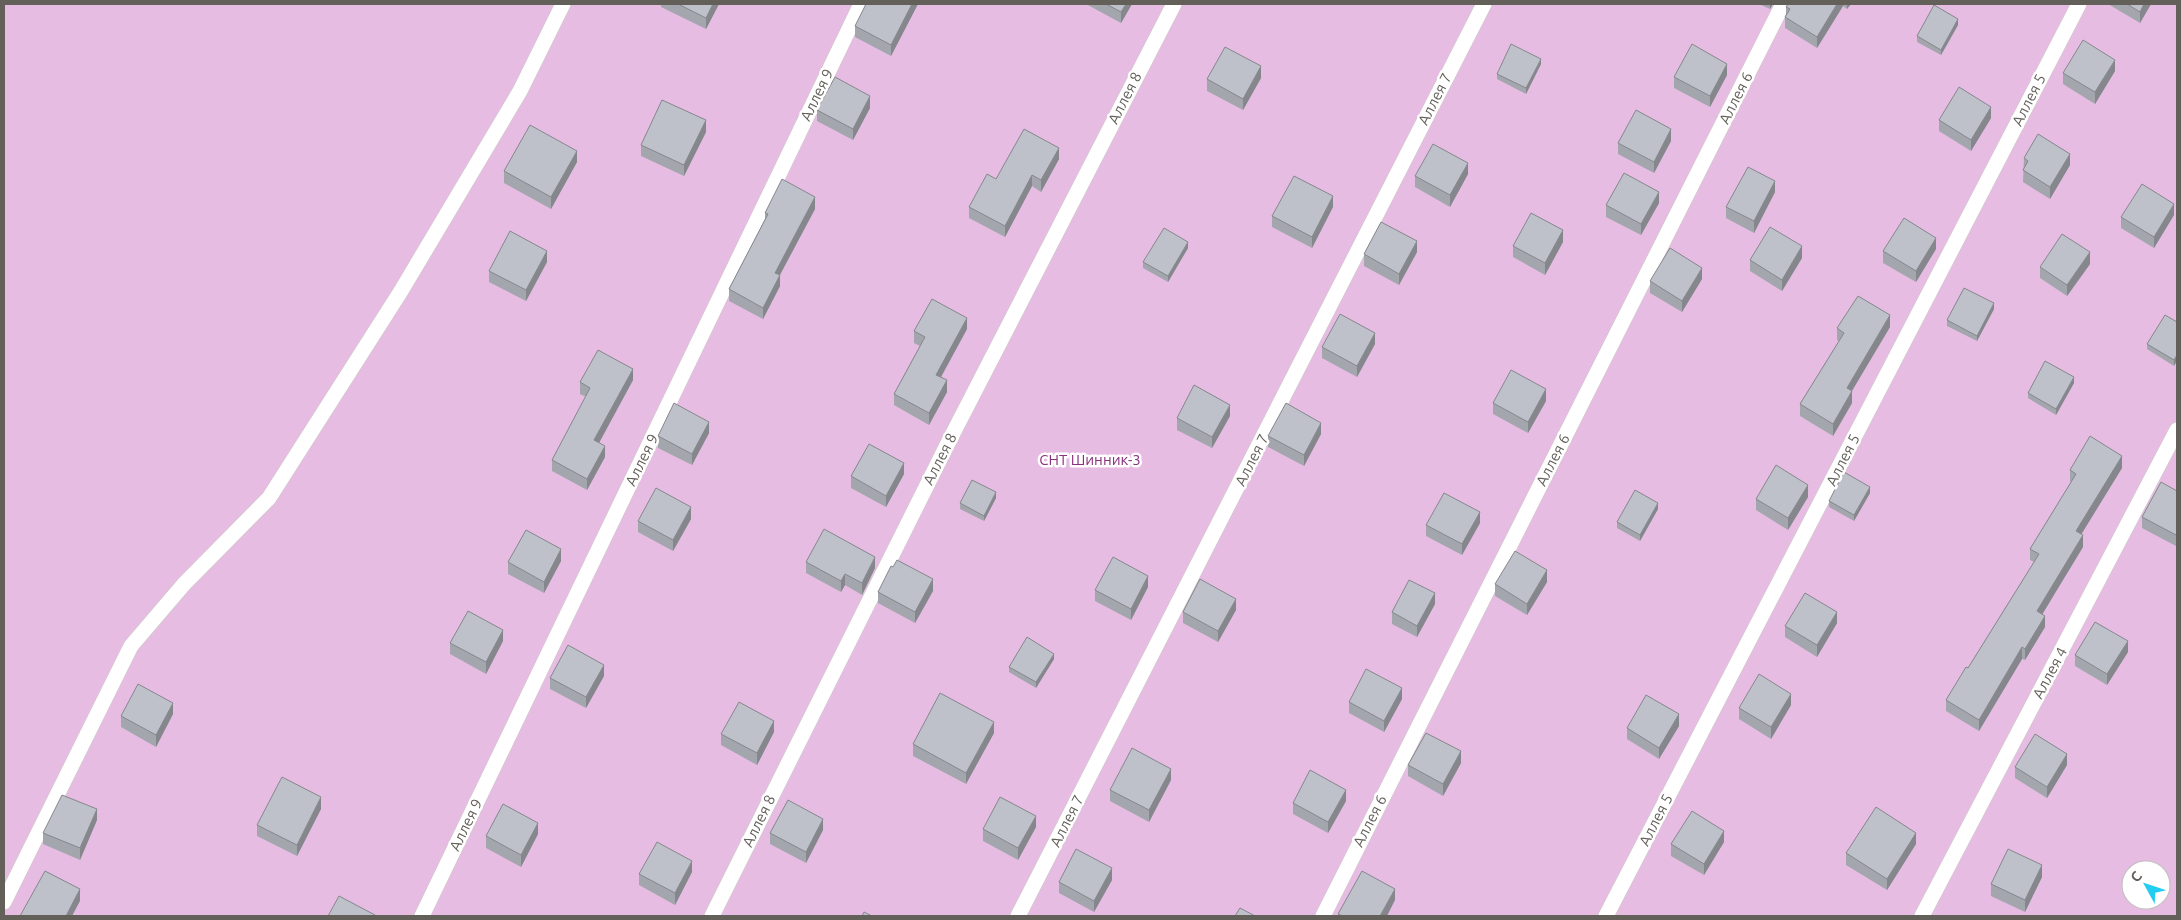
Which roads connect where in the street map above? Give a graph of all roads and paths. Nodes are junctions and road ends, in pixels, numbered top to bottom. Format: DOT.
graph roads {
  1 [pos="563,4"];
  2 [pos="861,4"];
  3 [pos="1174,4"];
  4 [pos="1484,4"];
  5 [pos="1783,4"];
  6 [pos="2079,4"];
  7 [pos="2177,430"];
  8 [pos="4,902"];
  9 [pos="422,916"];
  10 [pos="712,916"];
  11 [pos="1018,916"];
  12 [pos="1323,916"];
  13 [pos="1606,916"];
  14 [pos="1922,916"];
  1 -- 8 [label="lane"];
  2 -- 9 [label="lane, Аллея 9"];
  3 -- 10 [label="lane, Аллея 8"];
  4 -- 11 [label="lane, Аллея 7"];
  5 -- 12 [label="lane, Аллея 6"];
  6 -- 13 [label="lane, Аллея 5"];
  7 -- 14 [label="lane, Аллея 4"];
}
